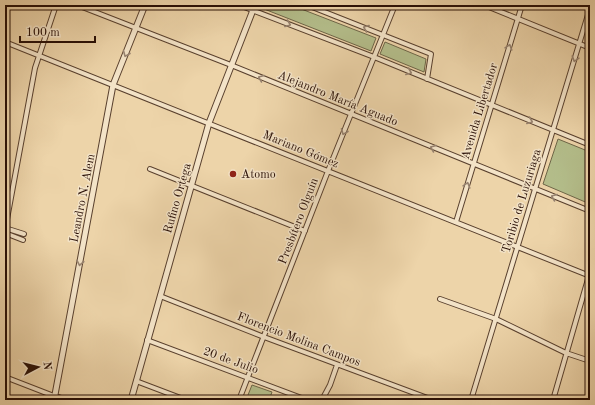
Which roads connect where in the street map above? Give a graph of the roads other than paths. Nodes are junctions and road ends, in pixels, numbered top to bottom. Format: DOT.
graph roads {
  1 [pos="56,5"];
  2 [pos="77,5"];
  3 [pos="146,5"];
  4 [pos="239,5"];
  5 [pos="308,5"];
  6 [pos="395,5"];
  7 [pos="484,5"];
  8 [pos="522,5"];
  9 [pos="254,8"];
  10 [pos="590,8"];
  11 [pos="518,19"];
  12 [pos="136,28"];
  13 [pos="383,34"];
  14 [pos="5,42"];
  15 [pos="579,44"];
  16 [pos="590,48"];
  17 [pos="38,56"];
  18 [pos="374,57"];
  19 [pos="231,65"];
  20 [pos="427,79"];
  21 [pos="113,85"];
  22 [pos="492,106"];
  23 [pos="351,114"];
  24 [pos="209,123"];
  25 [pos="553,130"];
  26 [pos="590,145"];
  27 [pos="473,164"];
  28 [pos="150,169"];
  29 [pos="328,171"];
  30 [pos="191,185"];
  31 [pos="535,189"];
  32 [pos="590,211"];
  33 [pos="456,222"];
  34 [pos="5,230"];
  35 [pos="304,231"];
  36 [pos="24,234"];
  37 [pos="23,240"];
  38 [pos="518,247"];
  39 [pos="590,275"];
  40 [pos="160,296"];
  41 [pos="440,299"];
  42 [pos="496,319"];
  43 [pos="264,337"];
  44 [pos="147,340"];
  45 [pos="566,353"];
  46 [pos="590,361"];
  47 [pos="337,365"];
  48 [pos="5,376"];
  49 [pos="248,377"];
  50 [pos="136,381"];
  51 [pos="54,398"];
  52 [pos="66,400"];
  53 [pos="131,400"];
  54 [pos="186,400"];
  55 [pos="239,400"];
  56 [pos="307,400"];
  57 [pos="322,400"];
  58 [pos="433,400"];
  59 [pos="472,400"];
  60 [pos="553,400"];
  1 -- 17 [label="street"];
  2 -- 12 [label="street, Alejandro María Aguado"];
  3 -- 12 [label="street, Leandro N. Alem"];
  4 -- 9 [label="street"];
  13 -- 5 [label="street, one-way"];
  6 -- 13 [label="street, Presbítero Olguín"];
  7 -- 11 [label="street"];
  8 -- 11 [label="street, Avenida Libertador"];
  9 -- 18 [label="street, one-way"];
  9 -- 19 [label="street, Rufino Ortega"];
  10 -- 15 [label="street, Toribio de Luzuriaga"];
  11 -- 15 [label="street"];
  22 -- 11 [label="street, Avenida Libertador, one-way"];
  12 -- 19 [label="street, Alejandro María Aguado"];
  12 -- 21 [label="street, Leandro N. Alem, one-way"];
  13 -- 18 [label="street, Presbítero Olguín"];
  13 -- 20 [label="street"];
  14 -- 17 [label="street, Mariano Gómez"];
  15 -- 16 [label="street"];
  15 -- 25 [label="street, Toribio de Luzuriaga, one-way"];
  17 -- 21 [label="street, Mariano Gómez"];
  17 -- 34 [label="street"];
  18 -- 20 [label="street, one-way"];
  18 -- 23 [label="street, Presbítero Olguín"];
  23 -- 19 [label="street, Alejandro María Aguado, one-way"];
  19 -- 24 [label="street, Rufino Ortega"];
  20 -- 22 [label="street"];
  21 -- 24 [label="street, Mariano Gómez"];
  21 -- 51 [label="street, Leandro N. Alem, one-way"];
  22 -- 25 [label="street, one-way"];
  22 -- 27 [label="street, Avenida Libertador"];
  27 -- 23 [label="street, Alejandro María Aguado, one-way"];
  23 -- 29 [label="street, Presbítero Olguín, one-way"];
  24 -- 29 [label="street, Mariano Gómez"];
  24 -- 30 [label="street, Rufino Ortega"];
  25 -- 26 [label="street"];
  25 -- 31 [label="street, Toribio de Luzuriaga"];
  27 -- 31 [label="street, Alejandro María Aguado"];
  33 -- 27 [label="street, Avenida Libertador, one-way"];
  28 -- 30 [label="street"];
  29 -- 33 [label="street, Mariano Gómez"];
  29 -- 35 [label="street, Presbítero Olguín"];
  30 -- 35 [label="street"];
  30 -- 40 [label="street, Rufino Ortega"];
  32 -- 31 [label="street, Alejandro María Aguado, one-way"];
  31 -- 38 [label="street, Toribio de Luzuriaga"];
  33 -- 38 [label="street, Mariano Gómez"];
  34 -- 36 [label="street"];
  34 -- 37 [label="street"];
  35 -- 43 [label="street, Presbítero Olguín"];
  38 -- 39 [label="street, Mariano Gómez"];
  38 -- 42 [label="street, Toribio de Luzuriaga"];
  39 -- 45 [label="street"];
  40 -- 43 [label="street, Florencio Molina Campos"];
  40 -- 44 [label="street, Rufino Ortega"];
  41 -- 42 [label="street"];
  42 -- 45 [label="street"];
  42 -- 59 [label="street, Toribio de Luzuriaga"];
  43 -- 47 [label="street, Florencio Molina Campos"];
  43 -- 49 [label="street, Presbítero Olguín"];
  44 -- 49 [label="street, 20 de Julio"];
  44 -- 50 [label="street, Rufino Ortega"];
  45 -- 46 [label="street"];
  45 -- 60 [label="street"];
  47 -- 57 [label="street"];
  47 -- 58 [label="street, Florencio Molina Campos"];
  48 -- 51 [label="street"];
  49 -- 55 [label="street, Presbítero Olguín"];
  49 -- 56 [label="street, 20 de Julio"];
  50 -- 53 [label="street, Rufino Ortega"];
  50 -- 54 [label="street"];
  51 -- 52 [label="street"];
}
